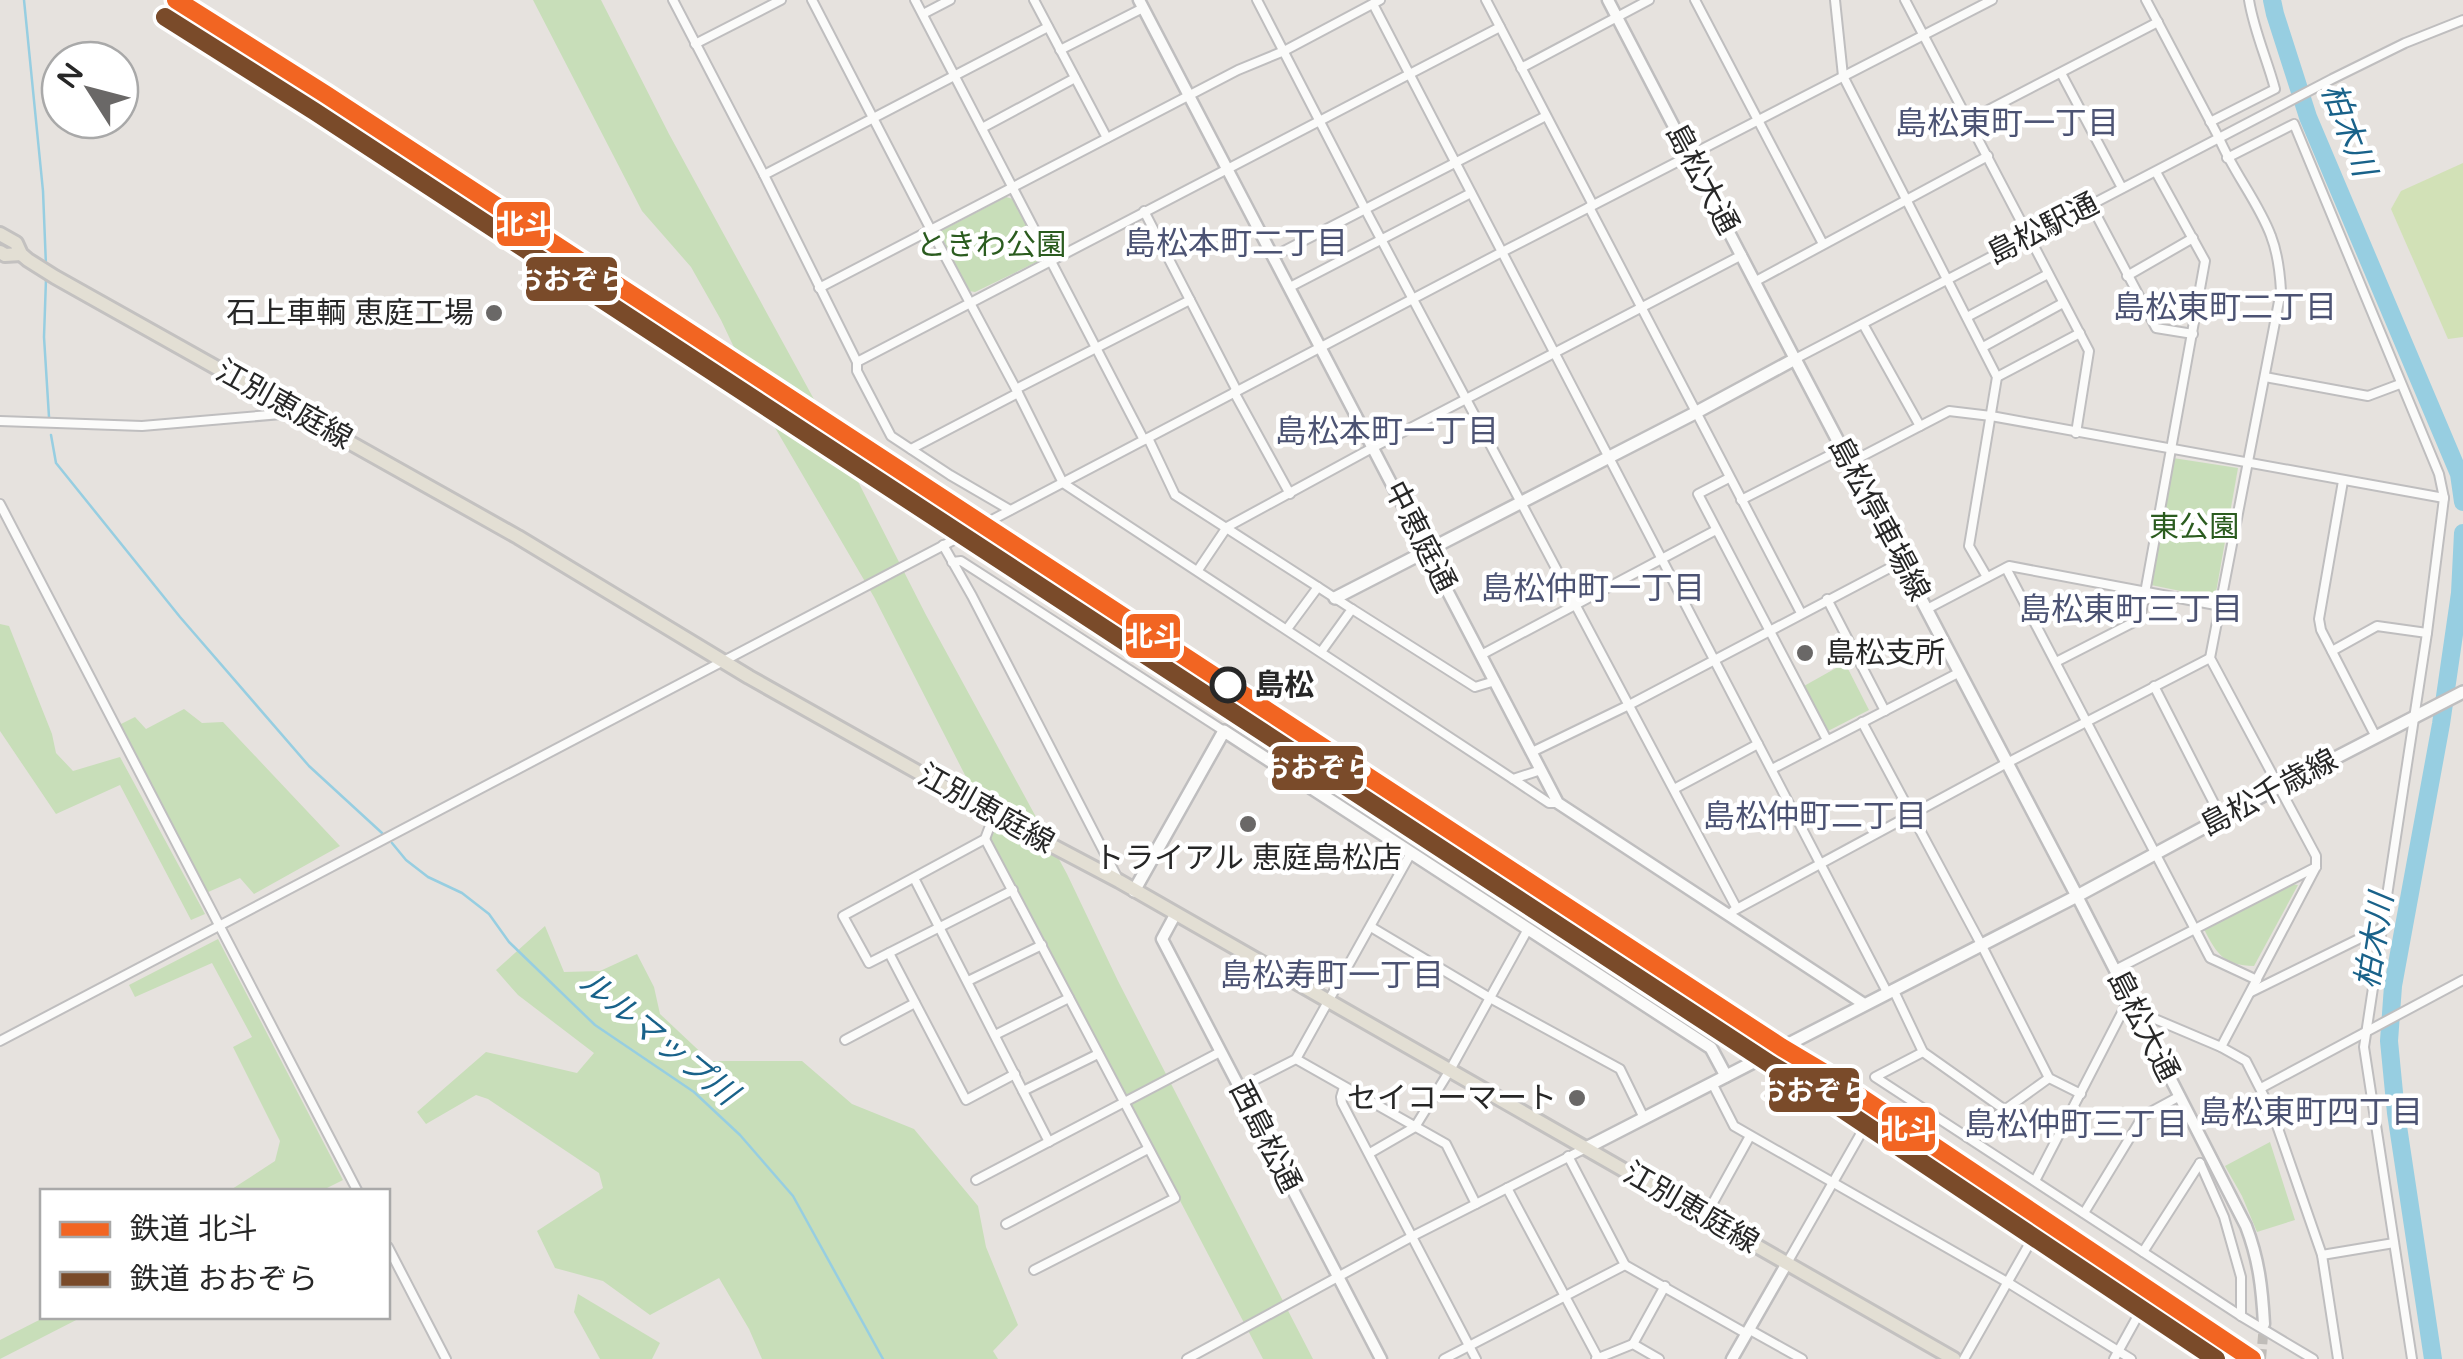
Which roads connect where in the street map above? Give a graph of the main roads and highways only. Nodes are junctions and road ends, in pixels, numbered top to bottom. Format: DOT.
graph roads {
  1 [pos="0,234"];
  2 [pos="0,252"];
  3 [pos="24,257"];
  4 [pos="1335,598"];
  5 [pos="2463,692"];
  6 [pos="1134,891"];
  7 [pos="2077,896"];
  8 [pos="1726,1076"];
  9 [pos="1586,1148"];
  10 [pos="1954,1359"];
  1 -- 3 [label="main road, 江別恵庭線"];
  2 -- 3 [label="main road, 江別恵庭線"];
  3 -- 6 [label="main road, 江別恵庭線"];
  4 -- 7 [label="main road, 島松停車場線"];
  5 -- 7 [label="main road, 島松千歳線"];
  6 -- 8 [label="main road"];
  6 -- 9 [label="main road, 江別恵庭線"];
  7 -- 8 [label="main road"];
  8 -- 9 [label="main road"];
  9 -- 10 [label="main road, 江別恵庭線"];
}
